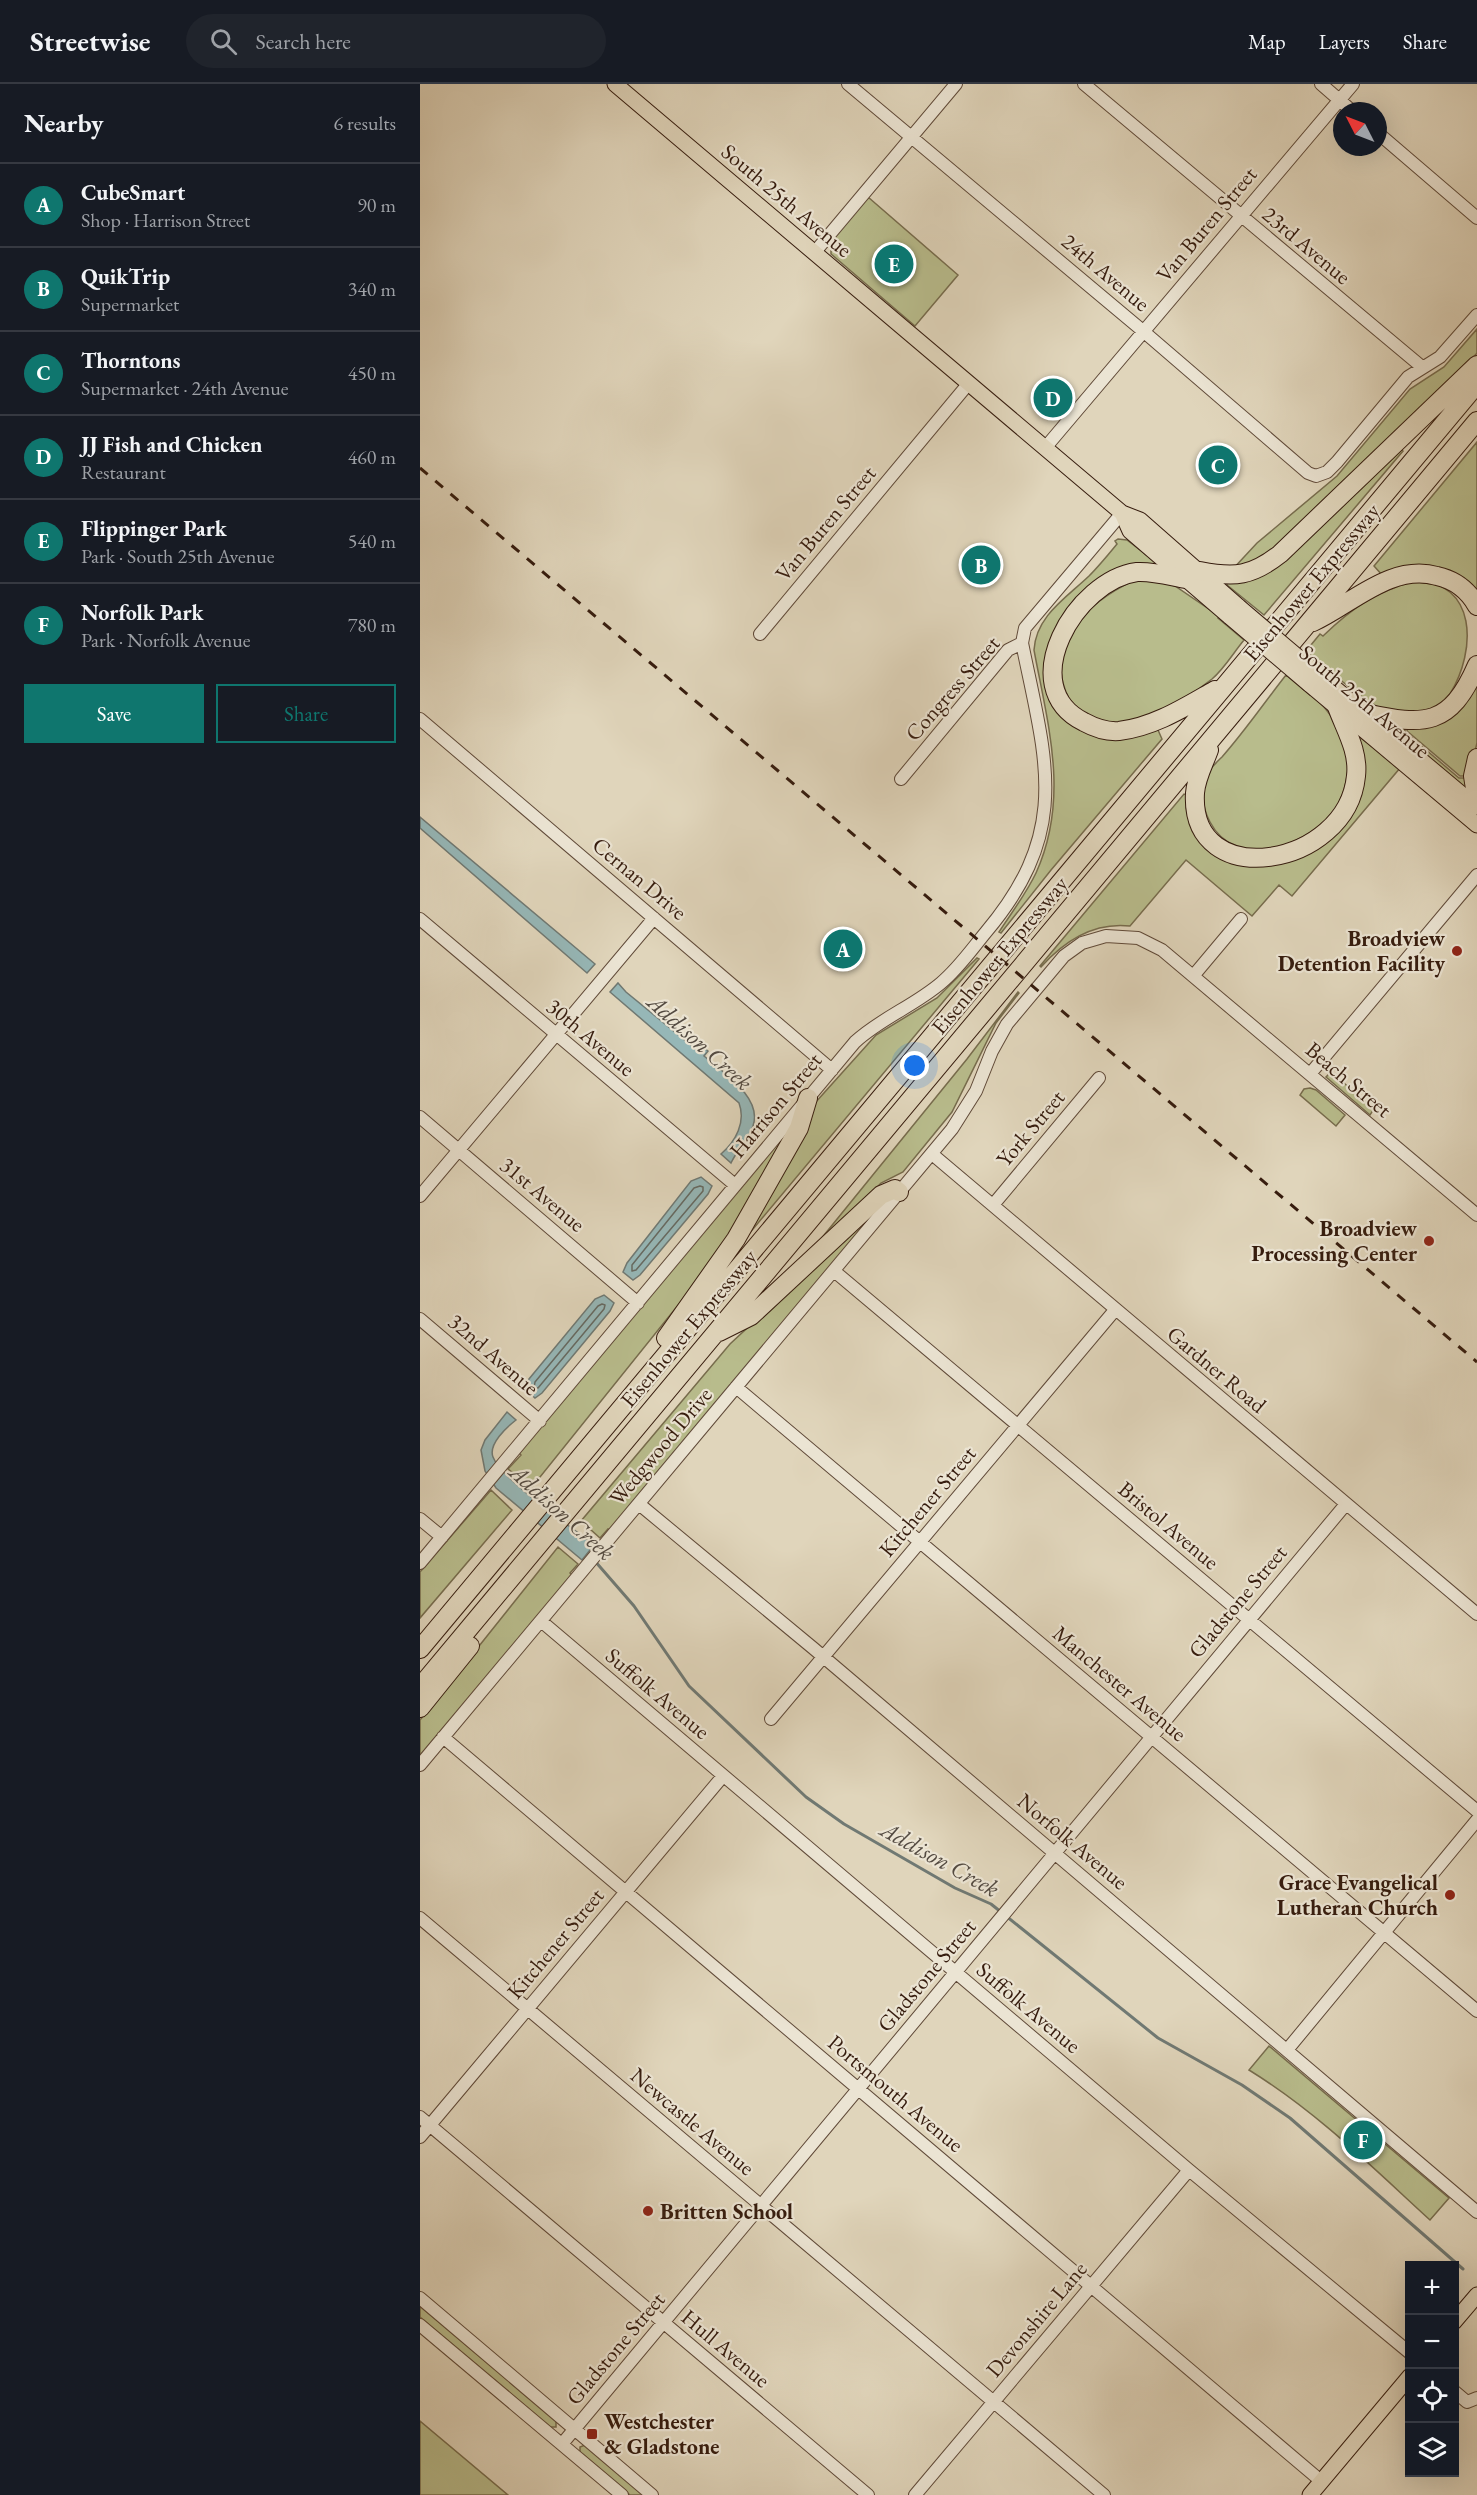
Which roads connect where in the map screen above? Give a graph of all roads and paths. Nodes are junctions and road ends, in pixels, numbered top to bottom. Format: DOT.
graph roads {
  1 [pos="615,84"];
  2 [pos="848,84"];
  3 [pos="956,84"];
  4 [pos="1084,84"];
  5 [pos="1321,84"];
  6 [pos="1353,84"];
  7 [pos="1340,100"];
  8 [pos="911,137"];
  9 [pos="1387,141"];
  10 [pos="1240,217"];
  11 [pos="1477,218"];
  12 [pos="814,252"];
  13 [pos="1477,315"];
  14 [pos="1143,331"];
  15 [pos="1477,365"];
  16 [pos="1422,367"];
  17 [pos="969,383"];
  18 [pos="1477,384"];
  19 [pos="1477,421"];
  20 [pos="1045,448"];
  21 [pos="1122,513"];
  22 [pos="1193,575"];
  23 [pos="1477,606"];
  24 [pos="1306,626"];
  25 [pos="760,634"];
  26 [pos="1022,643"];
  27 [pos="1477,665"];
  28 [pos="1314,679"];
  29 [pos="1227,683"];
  30 [pos="1337,707"];
  31 [pos="1365,713"];
  32 [pos="421,722"];
  33 [pos="1213,737"];
  34 [pos="1477,758"];
  35 [pos="901,779"];
  36 [pos="1477,801"];
  37 [pos="1477,807"];
  38 [pos="1477,825"];
  39 [pos="1477,875"];
  40 [pos="654,918"];
  41 [pos="420,919"];
  42 [pos="1241,920"];
  43 [pos="1194,975"];
  44 [pos="555,1035"];
  45 [pos="832,1070"];
  46 [pos="1310,1074"];
  47 [pos="1099,1078"];
  48 [pos="808,1098"];
  49 [pos="420,1117"];
  50 [pos="459,1150"];
  51 [pos="932,1154"];
  52 [pos="735,1185"];
  53 [pos="900,1192"];
  54 [pos="420,1196"];
  55 [pos="993,1205"];
  56 [pos="1477,1215"];
  57 [pos="834,1271"];
  58 [pos="638,1303"];
  59 [pos="1115,1310"];
  60 [pos="420,1319"];
  61 [pos="712,1336"];
  62 [pos="649,1375"];
  63 [pos="736,1387"];
  64 [pos="540,1421"];
  65 [pos="1018,1425"];
  66 [pos="639,1504"];
  67 [pos="1346,1504"];
  68 [pos="420,1519"];
  69 [pos="442,1537"];
  70 [pos="921,1541"];
  71 [pos="420,1563"];
  72 [pos="502,1589"];
  73 [pos="1477,1614"];
  74 [pos="1249,1620"];
  75 [pos="541,1621"];
  76 [pos="420,1649"];
  77 [pos="824,1656"];
  78 [pos="420,1687"];
  79 [pos="420,1708"];
  80 [pos="771,1719"];
  81 [pos="443,1737"];
  82 [pos="1152,1737"];
  83 [pos="420,1765"];
  84 [pos="723,1776"];
  85 [pos="1477,1811"];
  86 [pos="1477,1820"];
  87 [pos="1055,1853"];
  88 [pos="626,1892"];
  89 [pos="420,1918"];
  90 [pos="1383,1934"];
  91 [pos="956,1972"];
  92 [pos="528,2009"];
  93 [pos="1477,2011"];
  94 [pos="1287,2050"];
  95 [pos="858,2089"];
  96 [pos="425,2121"];
  97 [pos="420,2138"];
  98 [pos="1189,2170"];
  99 [pos="761,2205"];
  100 [pos="1477,2212"];
  101 [pos="1091,2286"];
  102 [pos="1477,2295"];
  103 [pos="420,2298"];
  104 [pos="1459,2317"];
  105 [pos="663,2323"];
  106 [pos="420,2325"];
  107 [pos="1405,2349"];
  108 [pos="1405,2382"];
  109 [pos="1459,2395"];
  110 [pos="1477,2398"];
  111 [pos="993,2402"];
  112 [pos="574,2429"];
  113 [pos="562,2444"];
  114 [pos="1322,2481"];
  115 [pos="622,2495"];
  116 [pos="652,2495"];
  117 [pos="868,2495"];
  118 [pos="915,2495"];
  119 [pos="1104,2495"];
  120 [pos="1310,2495"];
  1 -- 12 [label="main road, South 25th Avenue"];
  2 -- 8 [label="street, 24th Avenue"];
  3 -- 8 [label="street"];
  4 -- 10 [label="street, 23rd Avenue"];
  5 -- 7 [label="street"];
  6 -- 7 [label="street, Van Buren Street"];
  7 -- 10 [label="street, Van Buren Street"];
  8 -- 12 [label="street"];
  8 -- 14 [label="street, 24th Avenue"];
  9 -- 11 [label="street"];
  10 -- 14 [label="street, Van Buren Street"];
  10 -- 16 [label="street, 23rd Avenue"];
  12 -- 17 [label="main road, South 25th Avenue"];
  13 -- 16 [label="street"];
  14 -- 16 [label="street, 24th Avenue"];
  14 -- 20 [label="street, Van Buren Street"];
  15 -- 22 [label="highway"];
  17 -- 20 [label="main road, South 25th Avenue"];
  17 -- 25 [label="street, Van Buren Street"];
  18 -- 29 [label="highway, Eisenhower Expressway"];
  19 -- 24 [label="highway, Eisenhower Expressway"];
  20 -- 21 [label="main road, South 25th Avenue"];
  21 -- 22 [label="main road, South 25th Avenue"];
  21 -- 26 [label="street, Congress Street"];
  22 -- 28 [label="main road, South 25th Avenue, bridge"];
  22 -- 29 [label="highway"];
  23 -- 24 [label="highway"];
  24 -- 33 [label="highway, Eisenhower Expressway"];
  26 -- 35 [label="street, Congress Street"];
  26 -- 45 [label="street, Harrison Street"];
  27 -- 31 [label="highway"];
  28 -- 30 [label="main road, South 25th Avenue"];
  28 -- 31 [label="main road, South 25th Avenue"];
  29 -- 62 [label="highway, Eisenhower Expressway"];
  30 -- 33 [label="highway"];
  30 -- 38 [label="main road, South 25th Avenue"];
  31 -- 37 [label="main road, South 25th Avenue"];
  32 -- 40 [label="street, Cernan Drive"];
  33 -- 61 [label="highway, Eisenhower Expressway"];
  34 -- 36 [label="highway"];
  39 -- 46 [label="street"];
  40 -- 44 [label="street"];
  40 -- 45 [label="street, Cernan Drive"];
  41 -- 44 [label="street, 30th Avenue"];
  42 -- 43 [label="street"];
  43 -- 46 [label="street, Beach Street"];
  43 -- 51 [label="street, Beach Street"];
  44 -- 50 [label="street"];
  44 -- 52 [label="street, 30th Avenue"];
  45 -- 48 [label="street, Harrison Street"];
  46 -- 56 [label="street, Beach Street"];
  47 -- 55 [label="street, York Street"];
  48 -- 52 [label="street, Harrison Street"];
  48 -- 62 [label="highway"];
  49 -- 50 [label="street, 31st Avenue"];
  50 -- 54 [label="street"];
  50 -- 58 [label="street, 31st Avenue"];
  51 -- 53 [label="street, Wedgwood Drive"];
  51 -- 55 [label="street, Gardner Road"];
  52 -- 58 [label="street, Harrison Street"];
  53 -- 57 [label="street, Wedgwood Drive"];
  53 -- 61 [label="highway"];
  55 -- 59 [label="street, Gardner Road"];
  57 -- 63 [label="street, Wedgwood Drive"];
  57 -- 65 [label="street, Bristol Avenue"];
  58 -- 64 [label="street, Harrison Street"];
  59 -- 65 [label="street, Kitchener Street"];
  59 -- 67 [label="street, Gardner Road"];
  60 -- 64 [label="street, 32nd Avenue"];
  61 -- 72 [label="highway, Eisenhower Expressway"];
  62 -- 76 [label="highway, Eisenhower Expressway"];
  63 -- 66 [label="street, Wedgwood Drive"];
  63 -- 70 [label="street, Manchester Avenue"];
  64 -- 69 [label="street, Harrison Street"];
  65 -- 70 [label="street, Kitchener Street"];
  65 -- 74 [label="street, Bristol Avenue"];
  66 -- 75 [label="street, Wedgwood Drive"];
  66 -- 77 [label="street, Norfolk Avenue"];
  67 -- 73 [label="street, Gardner Road"];
  67 -- 74 [label="street, Gladstone Street"];
  68 -- 69 [label="street"];
  69 -- 71 [label="street, Harrison Street"];
  70 -- 77 [label="street, Kitchener Street"];
  70 -- 82 [label="street, Manchester Avenue"];
  72 -- 78 [label="highway, Eisenhower Expressway"];
  72 -- 79 [label="highway"];
  74 -- 82 [label="street, Gladstone Street"];
  74 -- 85 [label="street, Bristol Avenue"];
  75 -- 81 [label="street, Wedgwood Drive"];
  75 -- 84 [label="street, Suffolk Avenue"];
  77 -- 80 [label="street, Kitchener Street"];
  77 -- 87 [label="street, Norfolk Avenue"];
  81 -- 83 [label="street, Wedgwood Drive"];
  81 -- 88 [label="street, Portsmouth Avenue"];
  82 -- 87 [label="street, Gladstone Street"];
  82 -- 90 [label="street, Manchester Avenue"];
  84 -- 88 [label="street, Kitchener Street"];
  84 -- 91 [label="street, Suffolk Avenue"];
  86 -- 90 [label="street"];
  87 -- 91 [label="street, Gladstone Street"];
  87 -- 94 [label="street, Norfolk Avenue"];
  88 -- 92 [label="street, Kitchener Street"];
  88 -- 95 [label="street, Portsmouth Avenue"];
  89 -- 92 [label="street, Newcastle Avenue"];
  90 -- 93 [label="street, Manchester Avenue"];
  90 -- 94 [label="street"];
  91 -- 95 [label="street, Gladstone Street"];
  91 -- 98 [label="street, Suffolk Avenue"];
  92 -- 96 [label="street, Kitchener Street"];
  92 -- 99 [label="street, Newcastle Avenue"];
  94 -- 100 [label="street, Norfolk Avenue"];
  95 -- 99 [label="street, Gladstone Street"];
  95 -- 101 [label="street, Portsmouth Avenue"];
  96 -- 97 [label="street, Kitchener Street"];
  96 -- 105 [label="street, Hull Avenue"];
  98 -- 101 [label="street, Devonshire Lane"];
  98 -- 107 [label="street, Suffolk Avenue"];
  99 -- 105 [label="street, Gladstone Street"];
  99 -- 111 [label="street, Newcastle Avenue"];
  101 -- 111 [label="street, Devonshire Lane"];
  101 -- 114 [label="street, Portsmouth Avenue"];
  102 -- 104 [label="main road"];
  103 -- 112 [label="street"];
  105 -- 112 [label="street, Gladstone Street"];
  105 -- 117 [label="street, Hull Avenue"];
  106 -- 113 [label="street"];
  108 -- 114 [label="main road"];
  109 -- 110 [label="street"];
  111 -- 118 [label="street, Devonshire Lane"];
  111 -- 119 [label="street, Newcastle Avenue"];
  112 -- 113 [label="street, Gladstone Street"];
  112 -- 116 [label="street"];
  113 -- 115 [label="street"];
  114 -- 120 [label="main road"];
}
